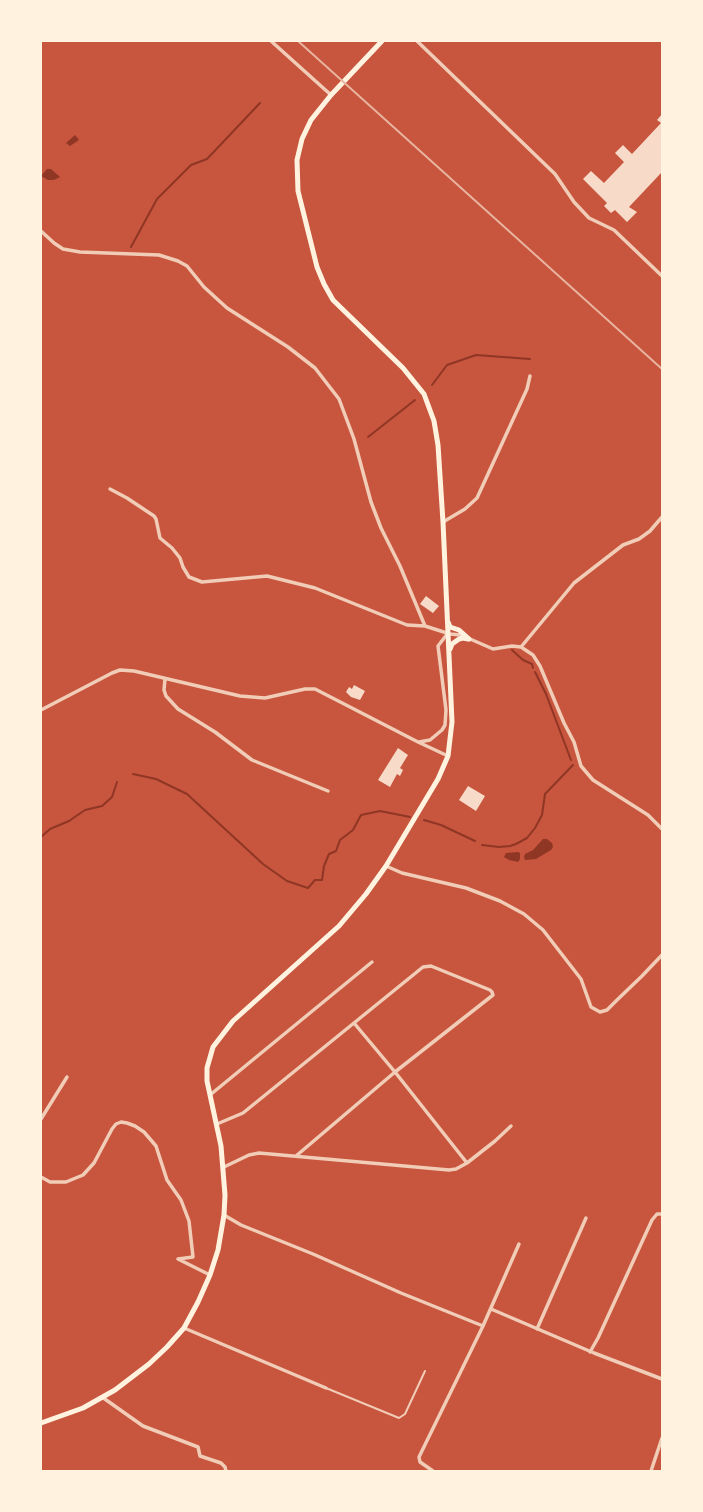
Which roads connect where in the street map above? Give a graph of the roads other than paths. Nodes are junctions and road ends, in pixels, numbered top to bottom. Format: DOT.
graph roads {
  1 [pos="271,41"];
  2 [pos="382,41"];
  3 [pos="417,41"];
  4 [pos="331,94"];
  5 [pos="41,231"];
  6 [pos="662,276"];
  7 [pos="530,376"];
  8 [pos="110,490"];
  9 [pos="662,517"];
  10 [pos="443,522"];
  11 [pos="447,620"];
  12 [pos="425,626"];
  13 [pos="448,633"];
  14 [pos="469,639"];
  15 [pos="521,647"];
  16 [pos="449,652"];
  17 [pos="165,678"];
  18 [pos="41,710"];
  19 [pos="418,742"];
  20 [pos="448,756"];
  21 [pos="328,792"];
  22 [pos="662,829"];
  23 [pos="386,866"];
  24 [pos="662,955"];
  25 [pos="372,962"];
  26 [pos="354,1023"];
  27 [pos="395,1072"];
  28 [pos="67,1076"];
  29 [pos="209,1096"];
  30 [pos="41,1119"];
  31 [pos="217,1124"];
  32 [pos="511,1126"];
  33 [pos="296,1156"];
  34 [pos="467,1163"];
  35 [pos="224,1166"];
  36 [pos="41,1177"];
  37 [pos="662,1214"];
  38 [pos="224,1215"];
  39 [pos="586,1218"];
  40 [pos="519,1244"];
  41 [pos="210,1275"];
  42 [pos="491,1309"];
  43 [pos="483,1326"];
  44 [pos="184,1328"];
  45 [pos="537,1328"];
  46 [pos="590,1352"];
  47 [pos="425,1371"];
  48 [pos="662,1379"];
  49 [pos="326,1388"];
  50 [pos="102,1397"];
  51 [pos="41,1422"];
  52 [pos="662,1438"];
  53 [pos="226,1471"];
  54 [pos="433,1471"];
  55 [pos="651,1471"];
  1 -- 4 [label="street"];
  2 -- 4 [label="main road"];
  3 -- 6 [label="street"];
  4 -- 10 [label="main road"];
  5 -- 12 [label="street"];
  7 -- 10 [label="street"];
  8 -- 12 [label="street"];
  9 -- 15 [label="street"];
  10 -- 11 [label="main road"];
  11 -- 13 [label="main road"];
  11 -- 14 [label="main road"];
  12 -- 13 [label="street"];
  13 -- 14 [label="street"];
  13 -- 16 [label="main road"];
  13 -- 19 [label="street"];
  14 -- 15 [label="street"];
  14 -- 16 [label="main road"];
  15 -- 22 [label="street"];
  16 -- 20 [label="main road"];
  17 -- 18 [label="street"];
  17 -- 19 [label="street"];
  17 -- 21 [label="street"];
  19 -- 20 [label="street"];
  20 -- 23 [label="main road"];
  23 -- 24 [label="street"];
  23 -- 29 [label="main road"];
  25 -- 29 [label="street"];
  26 -- 27 [label="street"];
  26 -- 27 [label="street"];
  26 -- 31 [label="street"];
  27 -- 33 [label="street"];
  27 -- 34 [label="street"];
  28 -- 30 [label="street"];
  29 -- 31 [label="main road"];
  31 -- 35 [label="main road"];
  32 -- 34 [label="street"];
  33 -- 34 [label="street"];
  33 -- 35 [label="street"];
  35 -- 38 [label="main road"];
  36 -- 41 [label="street"];
  37 -- 46 [label="street"];
  38 -- 41 [label="main road"];
  38 -- 43 [label="street"];
  39 -- 45 [label="street"];
  40 -- 42 [label="street"];
  41 -- 44 [label="main road"];
  42 -- 43 [label="street"];
  42 -- 45 [label="street"];
  43 -- 54 [label="street"];
  44 -- 49 [label="street"];
  44 -- 50 [label="main road"];
  45 -- 46 [label="street"];
  46 -- 48 [label="street"];
  47 -- 49 [label="lane"];
  50 -- 51 [label="main road"];
  50 -- 53 [label="street"];
  52 -- 55 [label="street"];
}
